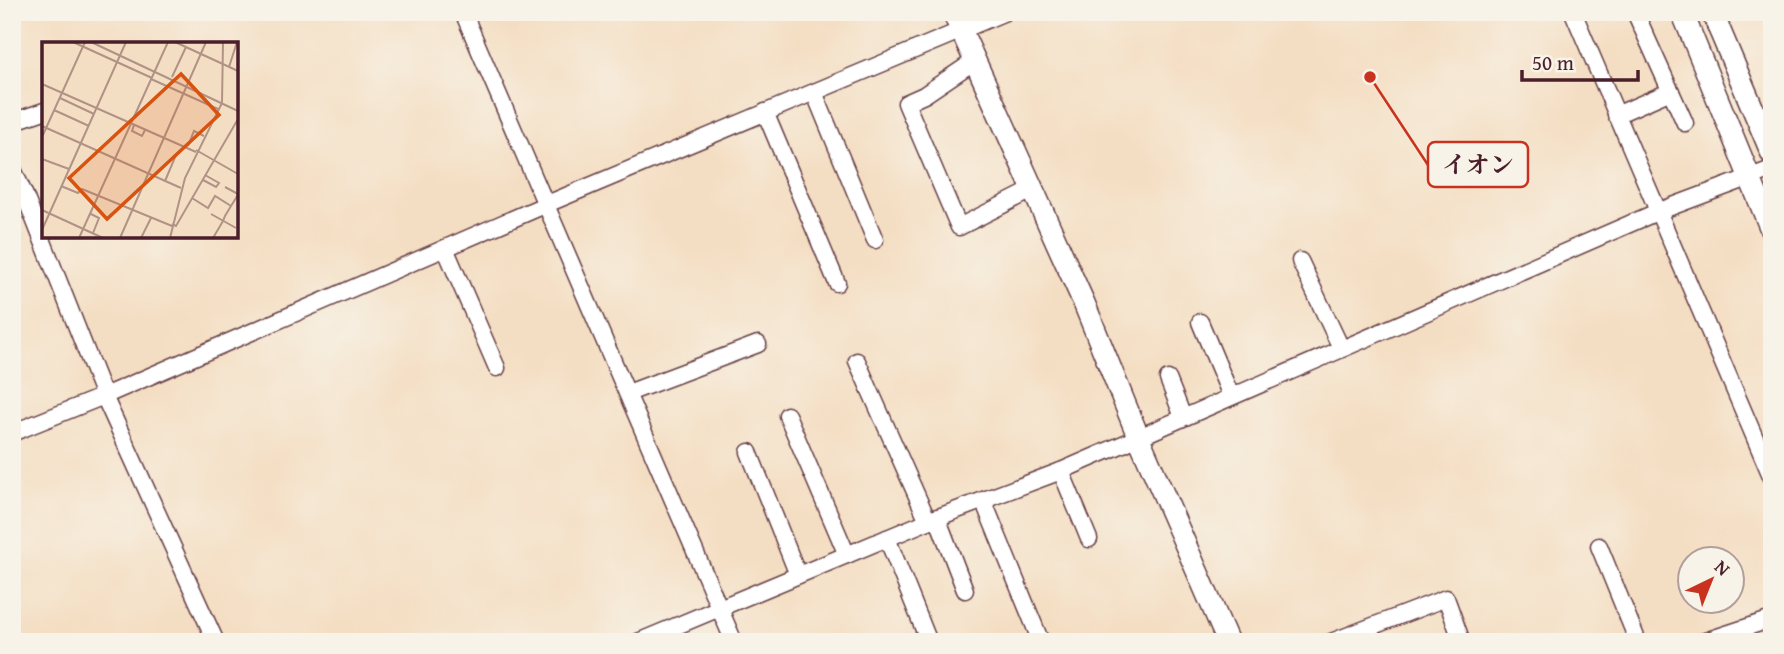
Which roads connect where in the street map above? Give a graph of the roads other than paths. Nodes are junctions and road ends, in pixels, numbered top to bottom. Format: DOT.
graph roads {
  1 [pos="463,12"];
  2 [pos="1005,12"];
  3 [pos="1573,12"];
  4 [pos="1635,12"];
  5 [pos="1682,12"];
  6 [pos="1712,12"];
  7 [pos="986,16"];
  8 [pos="956,21"];
  9 [pos="973,62"];
  10 [pos="1671,90"];
  11 [pos="814,92"];
  12 [pos="42,112"];
  13 [pos="765,112"];
  14 [pos="1616,114"];
  15 [pos="12,122"];
  16 [pos="1685,123"];
  17 [pos="1772,154"];
  18 [pos="12,167"];
  19 [pos="1772,169"];
  20 [pos="1750,177"];
  21 [pos="1032,190"];
  22 [pos="18,198"];
  23 [pos="547,204"];
  24 [pos="1657,212"];
  25 [pos="1772,232"];
  26 [pos="875,240"];
  27 [pos="445,248"];
  28 [pos="1300,261"];
  29 [pos="836,283"];
  30 [pos="1200,322"];
  31 [pos="758,344"];
  32 [pos="1341,348"];
  33 [pos="858,361"];
  34 [pos="498,368"];
  35 [pos="1168,379"];
  36 [pos="628,393"];
  37 [pos="104,396"];
  38 [pos="1231,396"];
  39 [pos="787,415"];
  40 [pos="1183,417"];
  41 [pos="12,433"];
  42 [pos="1138,436"];
  43 [pos="749,452"];
  44 [pos="1061,471"];
  45 [pos="1772,478"];
  46 [pos="983,500"];
  47 [pos="932,519"];
  48 [pos="887,538"];
  49 [pos="1089,539"];
  50 [pos="1599,546"];
  51 [pos="847,555"];
  52 [pos="798,575"];
  53 [pos="965,590"];
  54 [pos="720,608"];
  55 [pos="1772,619"];
  56 [pos="216,642"];
  57 [pos="638,642"];
  58 [pos="734,642"];
  59 [pos="929,642"];
  60 [pos="1041,642"];
  61 [pos="1228,642"];
  62 [pos="1331,642"];
  63 [pos="1462,642"];
  64 [pos="1637,642"];
  65 [pos="1702,642"];
  1 -- 23 [label="street"];
  2 -- 7 [label="street"];
  3 -- 14 [label="street"];
  4 -- 10 [label="street"];
  5 -- 20 [label="street"];
  6 -- 17 [label="street"];
  7 -- 8 [label="street"];
  8 -- 9 [label="street"];
  8 -- 11 [label="street"];
  9 -- 21 [label="street"];
  9 -- 21 [label="street"];
  10 -- 14 [label="street"];
  10 -- 16 [label="street"];
  11 -- 13 [label="street"];
  11 -- 26 [label="street"];
  12 -- 15 [label="street"];
  13 -- 23 [label="street"];
  13 -- 29 [label="street"];
  14 -- 24 [label="street"];
  18 -- 22 [label="street"];
  19 -- 20 [label="street"];
  20 -- 24 [label="street"];
  20 -- 25 [label="street"];
  21 -- 42 [label="street"];
  22 -- 37 [label="street"];
  23 -- 27 [label="street"];
  23 -- 36 [label="street"];
  24 -- 32 [label="street"];
  24 -- 45 [label="street"];
  27 -- 34 [label="street"];
  27 -- 37 [label="street"];
  28 -- 32 [label="street"];
  30 -- 38 [label="street"];
  31 -- 36 [label="street"];
  32 -- 38 [label="street"];
  33 -- 47 [label="street"];
  35 -- 40 [label="street"];
  36 -- 54 [label="street"];
  37 -- 41 [label="street"];
  37 -- 56 [label="street"];
  38 -- 40 [label="street"];
  39 -- 51 [label="street"];
  40 -- 42 [label="street"];
  42 -- 44 [label="street"];
  42 -- 61 [label="street"];
  43 -- 52 [label="street"];
  44 -- 46 [label="street"];
  44 -- 49 [label="street"];
  46 -- 47 [label="street"];
  46 -- 60 [label="street"];
  47 -- 48 [label="street"];
  47 -- 53 [label="street"];
  48 -- 51 [label="street"];
  48 -- 59 [label="street"];
  50 -- 64 [label="street"];
  51 -- 52 [label="street"];
  52 -- 54 [label="street"];
  54 -- 57 [label="street"];
  54 -- 58 [label="street"];
  55 -- 65 [label="street"];
  62 -- 63 [label="street"];
}
